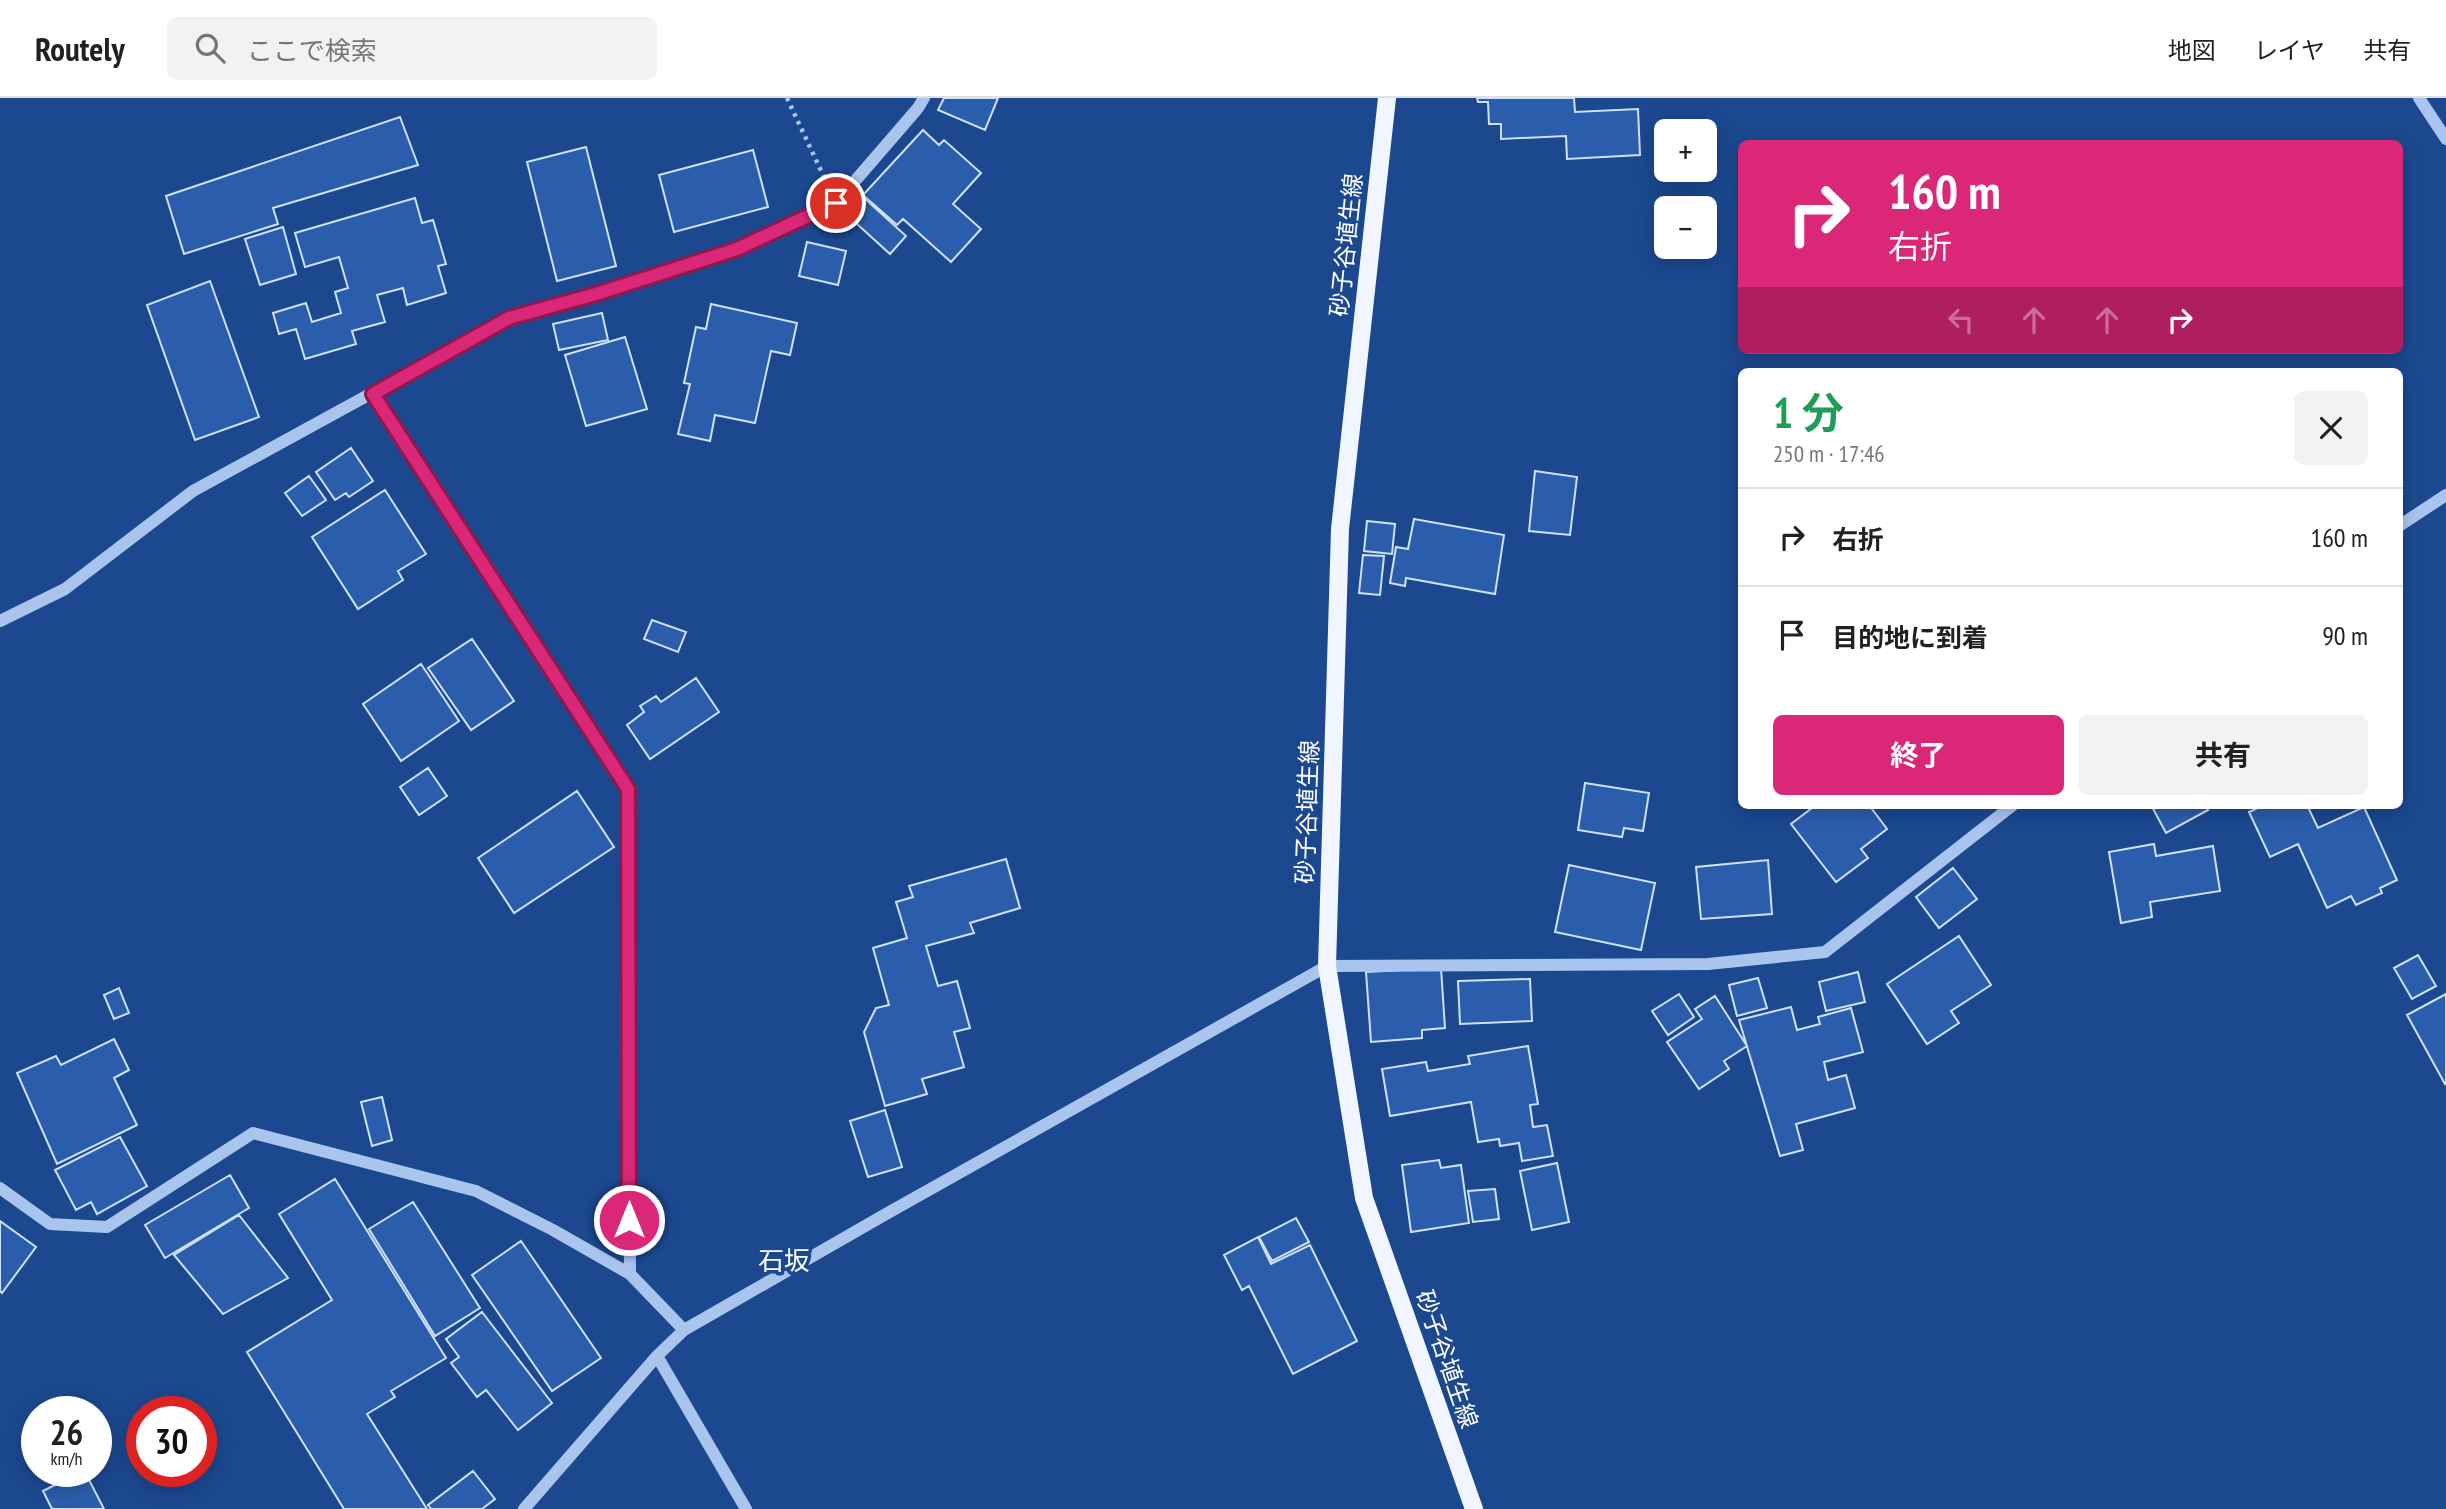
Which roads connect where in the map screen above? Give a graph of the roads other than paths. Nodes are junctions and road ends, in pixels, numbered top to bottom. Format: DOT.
graph roads {
  1 [pos="924,98"];
  2 [pos="1387,98"];
  3 [pos="2419,98"];
  4 [pos="2446,139"];
  5 [pos="373,394"];
  6 [pos="2446,495"];
  7 [pos="2403,523"];
  8 [pos="0,621"];
  9 [pos="2007,809"];
  10 [pos="1327,966"];
  11 [pos="0,1188"];
  12 [pos="630,1274"];
  13 [pos="684,1330"];
  14 [pos="657,1356"];
  15 [pos="524,1509"];
  16 [pos="746,1509"];
  17 [pos="1475,1509"];
  1 -- 5 [label="street"];
  2 -- 10 [label="main road, 砂子谷埴生線"];
  3 -- 4 [label="street"];
  5 -- 8 [label="street"];
  5 -- 12 [label="street"];
  6 -- 7 [label="street"];
  9 -- 10 [label="street"];
  10 -- 13 [label="street"];
  10 -- 17 [label="main road, 砂子谷埴生線"];
  11 -- 12 [label="street"];
  12 -- 13 [label="street"];
  13 -- 14 [label="street"];
  14 -- 15 [label="street"];
  14 -- 16 [label="street"];
}
